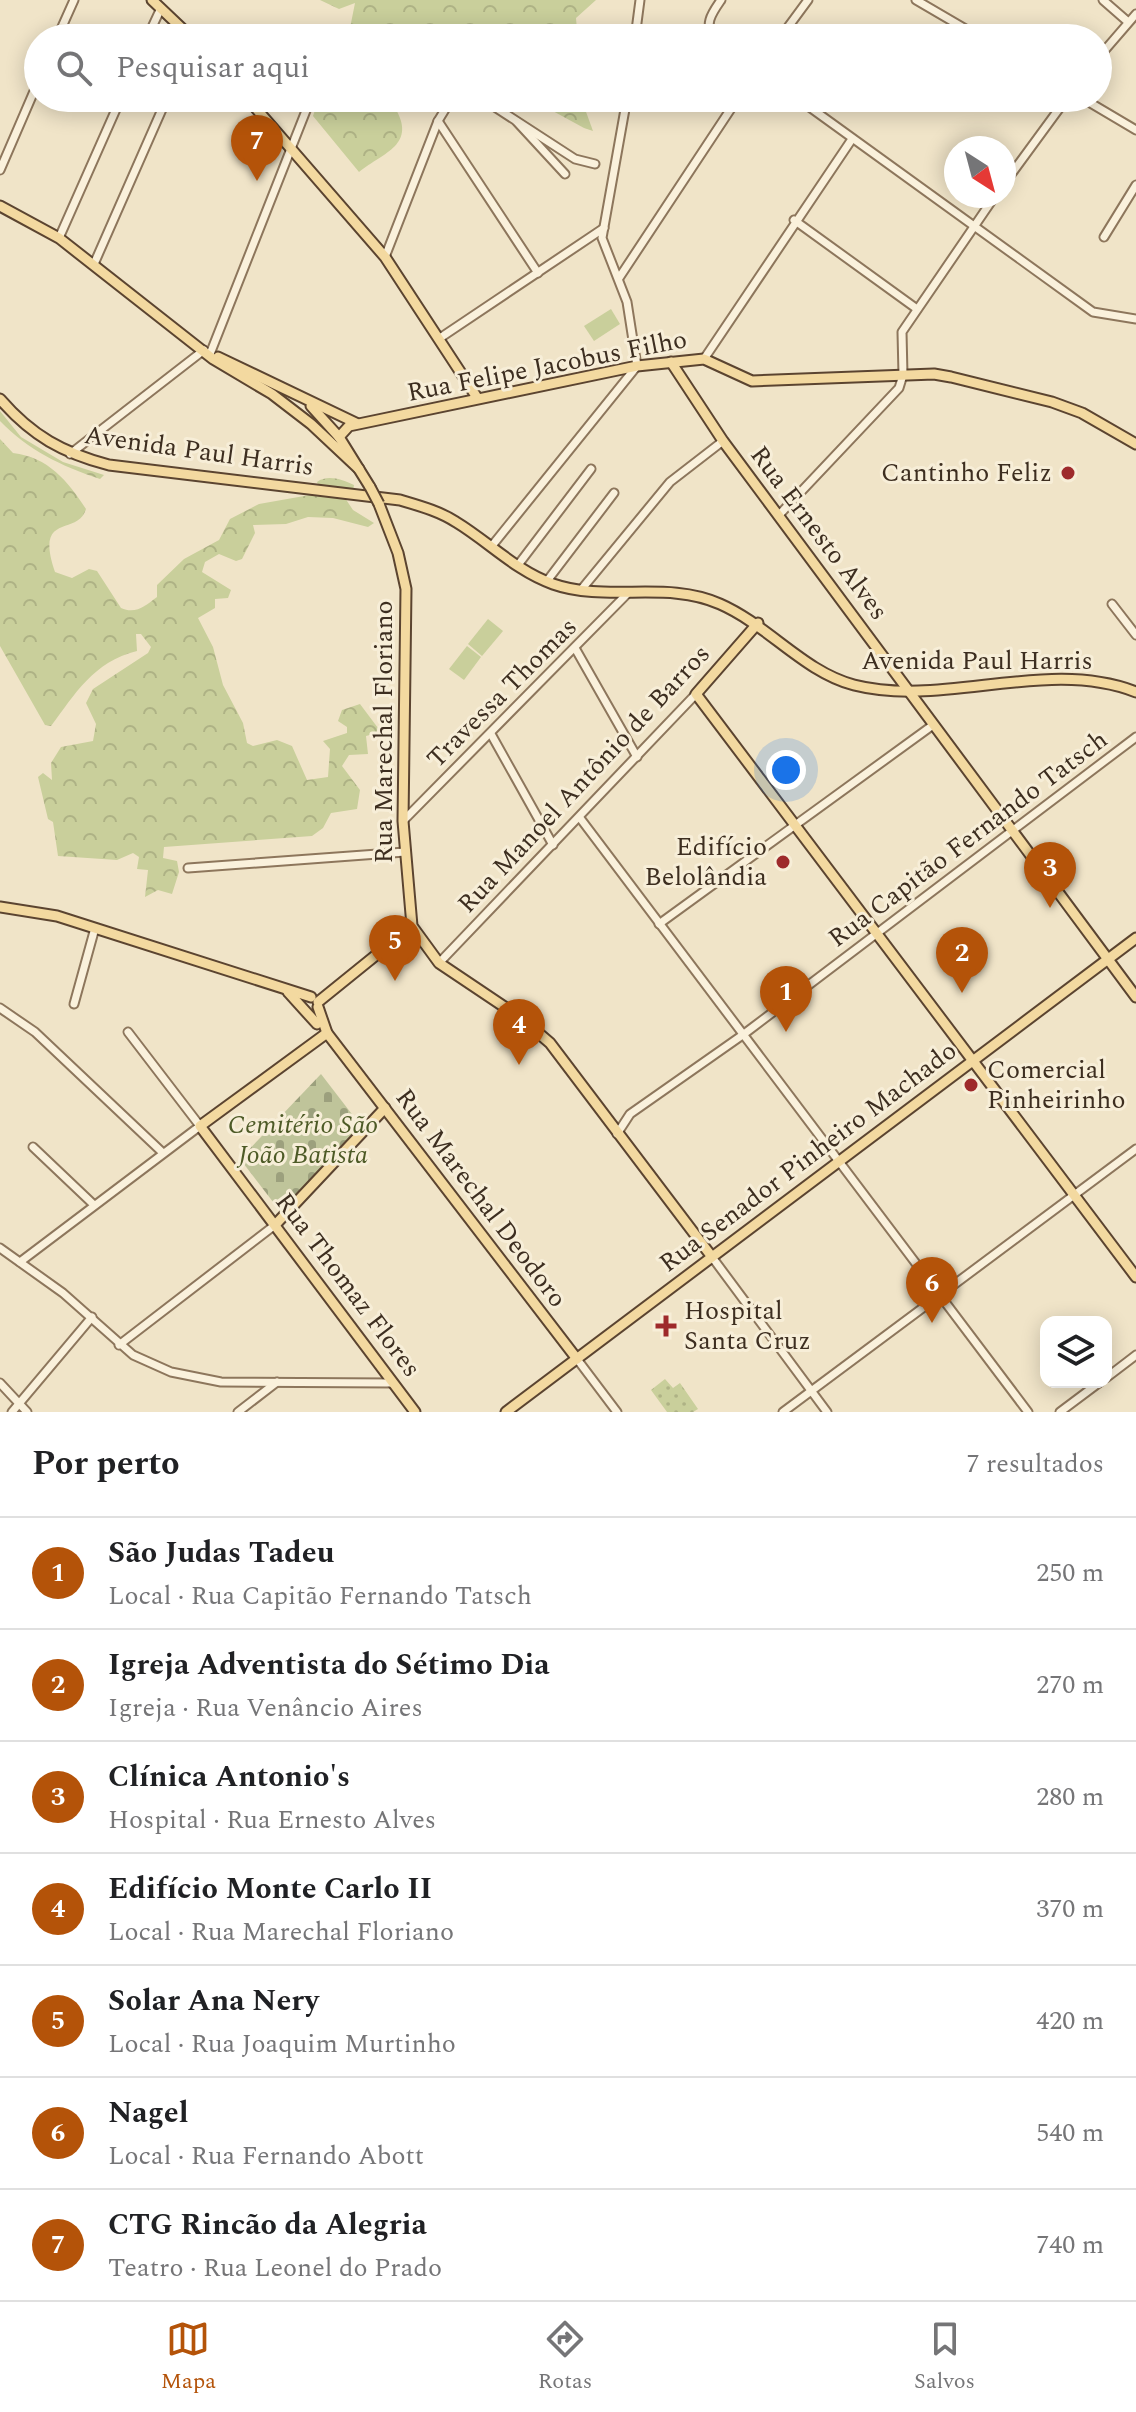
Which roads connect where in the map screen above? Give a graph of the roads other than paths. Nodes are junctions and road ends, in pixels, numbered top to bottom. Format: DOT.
graph roads {
  1 [pos="74,0"];
  2 [pos="152,0"];
  3 [pos="640,0"];
  4 [pos="721,0"];
  5 [pos="808,0"];
  6 [pos="916,0"];
  7 [pos="1103,0"];
  8 [pos="161,8"];
  9 [pos="1136,14"];
  10 [pos="1127,21"];
  11 [pos="63,24"];
  12 [pos="154,24"];
  13 [pos="178,24"];
  14 [pos="637,24"];
  15 [pos="709,24"];
  16 [pos="790,24"];
  17 [pos="957,24"];
  18 [pos="1112,40"];
  19 [pos="25,112"];
  20 [pos="115,112"];
  21 [pos="161,112"];
  22 [pos="259,112"];
  23 [pos="306,112"];
  24 [pos="443,112"];
  25 [pos="507,112"];
  26 [pos="624,112"];
  27 [pos="729,112"];
  28 [pos="816,112"];
  29 [pos="1057,112"];
  30 [pos="1106,112"];
  31 [pos="438,121"];
  32 [pos="1136,130"];
  33 [pos="852,139"];
  34 [pos="292,152"];
  35 [pos="595,164"];
  36 [pos="605,166"];
  37 [pos="614,168"];
  38 [pos="1016,168"];
  39 [pos="0,170"];
  40 [pos="565,174"];
  41 [pos="1136,185"];
  42 [pos="0,206"];
  43 [pos="986,208"];
  44 [pos="794,220"];
  45 [pos="973,226"];
  46 [pos="604,228"];
  47 [pos="1104,237"];
  48 [pos="59,238"];
  49 [pos="385,257"];
  50 [pos="94,264"];
  51 [pos="538,273"];
  52 [pos="619,278"];
  53 [pos="917,309"];
  54 [pos="1136,319"];
  55 [pos="440,338"];
  56 [pos="208,353"];
  57 [pos="704,359"];
  58 [pos="671,362"];
  59 [pos="637,366"];
  60 [pos="903,375"];
  61 [pos="258,382"];
  62 [pos="272,394"];
  63 [pos="476,396"];
  64 [pos="0,399"];
  65 [pos="305,400"];
  66 [pos="323,418"];
  67 [pos="365,425"];
  68 [pos="349,426"];
  69 [pos="339,437"];
  70 [pos="723,441"];
  71 [pos="1136,444"];
  72 [pos="69,454"];
  73 [pos="359,469"];
  74 [pos="591,469"];
  75 [pos="614,493"];
  76 [pos="779,515"];
  77 [pos="491,547"];
  78 [pos="518,565"];
  79 [pos="547,581"];
  80 [pos="581,590"];
  81 [pos="629,592"];
  82 [pos="1112,604"];
  83 [pos="758,623"];
  84 [pos="1136,635"];
  85 [pos="575,648"];
  86 [pos="907,689"];
  87 [pos="1136,692"];
  88 [pos="696,694"];
  89 [pos="933,725"];
  90 [pos="491,734"];
  91 [pos="1136,737"];
  92 [pos="637,757"];
  93 [pos="580,818"];
  94 [pos="403,821"];
  95 [pos="796,827"];
  96 [pos="1012,832"];
  97 [pos="553,845"];
  98 [pos="405,852"];
  99 [pos="188,868"];
  100 [pos="0,907"];
  101 [pos="659,924"];
  102 [pos="412,926"];
  103 [pos="95,928"];
  104 [pos="878,932"];
  105 [pos="1136,938"];
  106 [pos="1107,960"];
  107 [pos="439,963"];
  108 [pos="291,993"];
  109 [pos="1136,997"];
  110 [pos="313,1003"];
  111 [pos="74,1004"];
  112 [pos="0,1008"];
  113 [pos="317,1024"];
  114 [pos="128,1032"];
  115 [pos="327,1033"];
  116 [pos="744,1034"];
  117 [pos="317,1040"];
  118 [pos="975,1059"];
  119 [pos="385,1108"];
  120 [pos="630,1114"];
  121 [pos="606,1119"];
  122 [pos="200,1126"];
  123 [pos="617,1134"];
  124 [pos="33,1147"];
  125 [pos="1136,1149"];
  126 [pos="163,1153"];
  127 [pos="840,1161"];
  128 [pos="1075,1193"];
  129 [pos="93,1204"];
  130 [pos="275,1225"];
  131 [pos="0,1248"];
  132 [pos="712,1257"];
  133 [pos="20,1262"];
  134 [pos="1136,1277"];
  135 [pos="942,1295"];
  136 [pos="92,1317"];
  137 [pos="119,1345"];
  138 [pos="1136,1355"];
  139 [pos="577,1359"];
  140 [pos="1112,1373"];
  141 [pos="277,1382"];
  142 [pos="0,1383"];
  143 [pos="393,1383"];
  144 [pos="1092,1388"];
  145 [pos="812,1391"];
  146 [pos="19,1403"];
  147 [pos="12,1412"];
  148 [pos="27,1412"];
  149 [pos="238,1412"];
  150 [pos="415,1412"];
  151 [pos="506,1412"];
  152 [pos="617,1412"];
  153 [pos="783,1412"];
  154 [pos="827,1412"];
  155 [pos="1028,1412"];
  156 [pos="1060,1412"];
  1 -- 11 [label="street"];
  2 -- 8 [label="main road"];
  3 -- 14 [label="street"];
  4 -- 15 [label="street"];
  5 -- 16 [label="street"];
  6 -- 17 [label="street"];
  7 -- 10 [label="street"];
  8 -- 12 [label="street"];
  8 -- 13 [label="main road"];
  9 -- 10 [label="street"];
  10 -- 18 [label="street"];
  19 -- 39 [label="street"];
  20 -- 48 [label="street"];
  21 -- 50 [label="street"];
  22 -- 34 [label="main road"];
  23 -- 34 [label="street"];
  24 -- 31 [label="street"];
  25 -- 35 [label="street"];
  25 -- 40 [label="street"];
  26 -- 37 [label="street"];
  27 -- 52 [label="street"];
  28 -- 33 [label="street"];
  29 -- 38 [label="street"];
  30 -- 32 [label="street"];
  31 -- 49 [label="street"];
  31 -- 51 [label="street"];
  33 -- 44 [label="street"];
  33 -- 45 [label="street"];
  34 -- 49 [label="main road"];
  34 -- 56 [label="street"];
  36 -- 37 [label="street"];
  37 -- 46 [label="street"];
  41 -- 47 [label="street"];
  42 -- 48 [label="main road"];
  43 -- 45 [label="street"];
  44 -- 53 [label="street"];
  44 -- 57 [label="street"];
  45 -- 53 [label="street"];
  45 -- 54 [label="street"];
  46 -- 51 [label="street"];
  46 -- 52 [label="street"];
  48 -- 50 [label="main road"];
  49 -- 55 [label="main road"];
  50 -- 56 [label="main road"];
  51 -- 55 [label="street"];
  52 -- 59 [label="street"];
  53 -- 60 [label="street"];
  55 -- 63 [label="main road"];
  56 -- 61 [label="main road"];
  56 -- 72 [label="street"];
  57 -- 58 [label="main road, Rua Felipe Jacobus Filho"];
  57 -- 60 [label="main road, Rua Felipe Jacobus Filho"];
  58 -- 59 [label="main road, Rua Felipe Jacobus Filho"];
  58 -- 70 [label="main road, Rua Ernesto Alves"];
  59 -- 63 [label="main road, Rua Felipe Jacobus Filho"];
  59 -- 77 [label="street"];
  60 -- 71 [label="main road, Rua Felipe Jacobus Filho"];
  60 -- 76 [label="street"];
  61 -- 62 [label="main road"];
  61 -- 65 [label="main road"];
  62 -- 66 [label="main road"];
  62 -- 73 [label="main road"];
  63 -- 67 [label="main road, Rua Felipe Jacobus Filho"];
  64 -- 72 [label="main road, Avenida Paul Harris"];
  65 -- 66 [label="main road, Rua Marechal Floriano"];
  65 -- 67 [label="main road"];
  66 -- 68 [label="main road"];
  66 -- 69 [label="main road, Rua Marechal Floriano"];
  67 -- 68 [label="main road, Rua Felipe Jacobus Filho"];
  68 -- 69 [label="main road"];
  69 -- 73 [label="main road, Rua Marechal Floriano"];
  70 -- 76 [label="main road, Rua Ernesto Alves"];
  70 -- 80 [label="street"];
  72 -- 77 [label="main road, Avenida Paul Harris"];
  73 -- 94 [label="main road, Rua Marechal Floriano, bridge"];
  74 -- 78 [label="street"];
  75 -- 79 [label="street"];
  76 -- 86 [label="main road, Rua Ernesto Alves"];
  77 -- 78 [label="main road, Avenida Paul Harris"];
  78 -- 79 [label="main road, Avenida Paul Harris"];
  79 -- 80 [label="main road, Avenida Paul Harris"];
  80 -- 81 [label="main road, Avenida Paul Harris"];
  81 -- 83 [label="main road, Avenida Paul Harris"];
  81 -- 85 [label="street, Travessa Thomas"];
  82 -- 84 [label="street"];
  83 -- 86 [label="main road, Avenida Paul Harris"];
  83 -- 88 [label="main road, Rua Manoel Antônio de Barros"];
  85 -- 90 [label="street, Travessa Thomas"];
  85 -- 92 [label="street"];
  86 -- 87 [label="main road, Avenida Paul Harris"];
  86 -- 89 [label="main road, Rua Ernesto Alves"];
  88 -- 92 [label="street, Rua Manoel Antônio de Barros"];
  88 -- 95 [label="main road"];
  89 -- 95 [label="street"];
  89 -- 96 [label="main road, Rua Ernesto Alves"];
  90 -- 94 [label="street, Travessa Thomas"];
  90 -- 97 [label="street"];
  91 -- 96 [label="street, Rua Capitão Fernando Tatsch"];
  92 -- 93 [label="street, Rua Manoel Antônio de Barros"];
  93 -- 97 [label="street, Rua Manoel Antônio de Barros"];
  93 -- 101 [label="street"];
  94 -- 98 [label="main road, Rua Marechal Floriano"];
  95 -- 101 [label="street"];
  95 -- 104 [label="main road"];
  96 -- 104 [label="street, Rua Capitão Fernando Tatsch"];
  96 -- 106 [label="main road, Rua Ernesto Alves"];
  97 -- 107 [label="street, Rua Manoel Antônio de Barros"];
  98 -- 99 [label="street"];
  98 -- 102 [label="main road, Rua Marechal Floriano"];
  100 -- 103 [label="main road"];
  101 -- 116 [label="street"];
  102 -- 107 [label="main road, Rua Marechal Floriano"];
  102 -- 110 [label="main road"];
  103 -- 108 [label="main road"];
  103 -- 111 [label="street"];
  104 -- 116 [label="street, Rua Capitão Fernando Tatsch"];
  104 -- 118 [label="main road"];
  105 -- 106 [label="main road, Rua Senador Pinheiro Machado"];
  106 -- 109 [label="main road, Rua Ernesto Alves"];
  106 -- 118 [label="main road, Rua Senador Pinheiro Machado"];
  107 -- 121 [label="main road, Rua Marechal Floriano"];
  108 -- 110 [label="main road"];
  108 -- 113 [label="main road"];
  110 -- 113 [label="main road"];
  110 -- 115 [label="main road, Rua Marechal Deodoro"];
  112 -- 126 [label="street"];
  113 -- 117 [label="main road"];
  114 -- 122 [label="street, Rua Thomaz Flores"];
  115 -- 117 [label="main road"];
  115 -- 119 [label="main road, Rua Marechal Deodoro"];
  116 -- 120 [label="street, Rua Capitão Fernando Tatsch"];
  116 -- 127 [label="street"];
  117 -- 122 [label="main road"];
  118 -- 127 [label="main road, Rua Senador Pinheiro Machado"];
  118 -- 128 [label="main road"];
  119 -- 130 [label="main road"];
  119 -- 139 [label="main road, Rua Marechal Deodoro"];
  120 -- 121 [label="street, Rua Capitão Fernando Tatsch"];
  120 -- 123 [label="street, Rua Capitão Fernando Tatsch"];
  121 -- 123 [label="main road, Rua Marechal Floriano"];
  122 -- 126 [label="street"];
  122 -- 130 [label="main road, Rua Thomaz Flores"];
  123 -- 132 [label="main road, Rua Marechal Floriano"];
  124 -- 129 [label="street"];
  125 -- 128 [label="street"];
  126 -- 129 [label="street"];
  127 -- 132 [label="main road, Rua Senador Pinheiro Machado"];
  127 -- 135 [label="street"];
  128 -- 134 [label="main road"];
  128 -- 135 [label="street"];
  129 -- 133 [label="street"];
  130 -- 137 [label="street"];
  130 -- 143 [label="main road, Rua Thomaz Flores"];
  131 -- 133 [label="street"];
  132 -- 139 [label="main road, Rua Senador Pinheiro Machado"];
  132 -- 145 [label="street, Rua Marechal Floriano"];
  133 -- 136 [label="street"];
  135 -- 145 [label="street"];
  135 -- 155 [label="street"];
  136 -- 137 [label="street"];
  136 -- 146 [label="street"];
  137 -- 141 [label="street"];
  138 -- 140 [label="street"];
  139 -- 151 [label="main road, Rua Senador Pinheiro Machado"];
  139 -- 152 [label="street, Rua Marechal Deodoro"];
  141 -- 143 [label="street"];
  141 -- 149 [label="street"];
  142 -- 146 [label="street"];
  143 -- 150 [label="main road, Rua Thomaz Flores"];
  144 -- 156 [label="street"];
  145 -- 153 [label="street"];
  145 -- 154 [label="street, Rua Marechal Floriano"];
  146 -- 147 [label="street"];
  146 -- 148 [label="street"];
}
